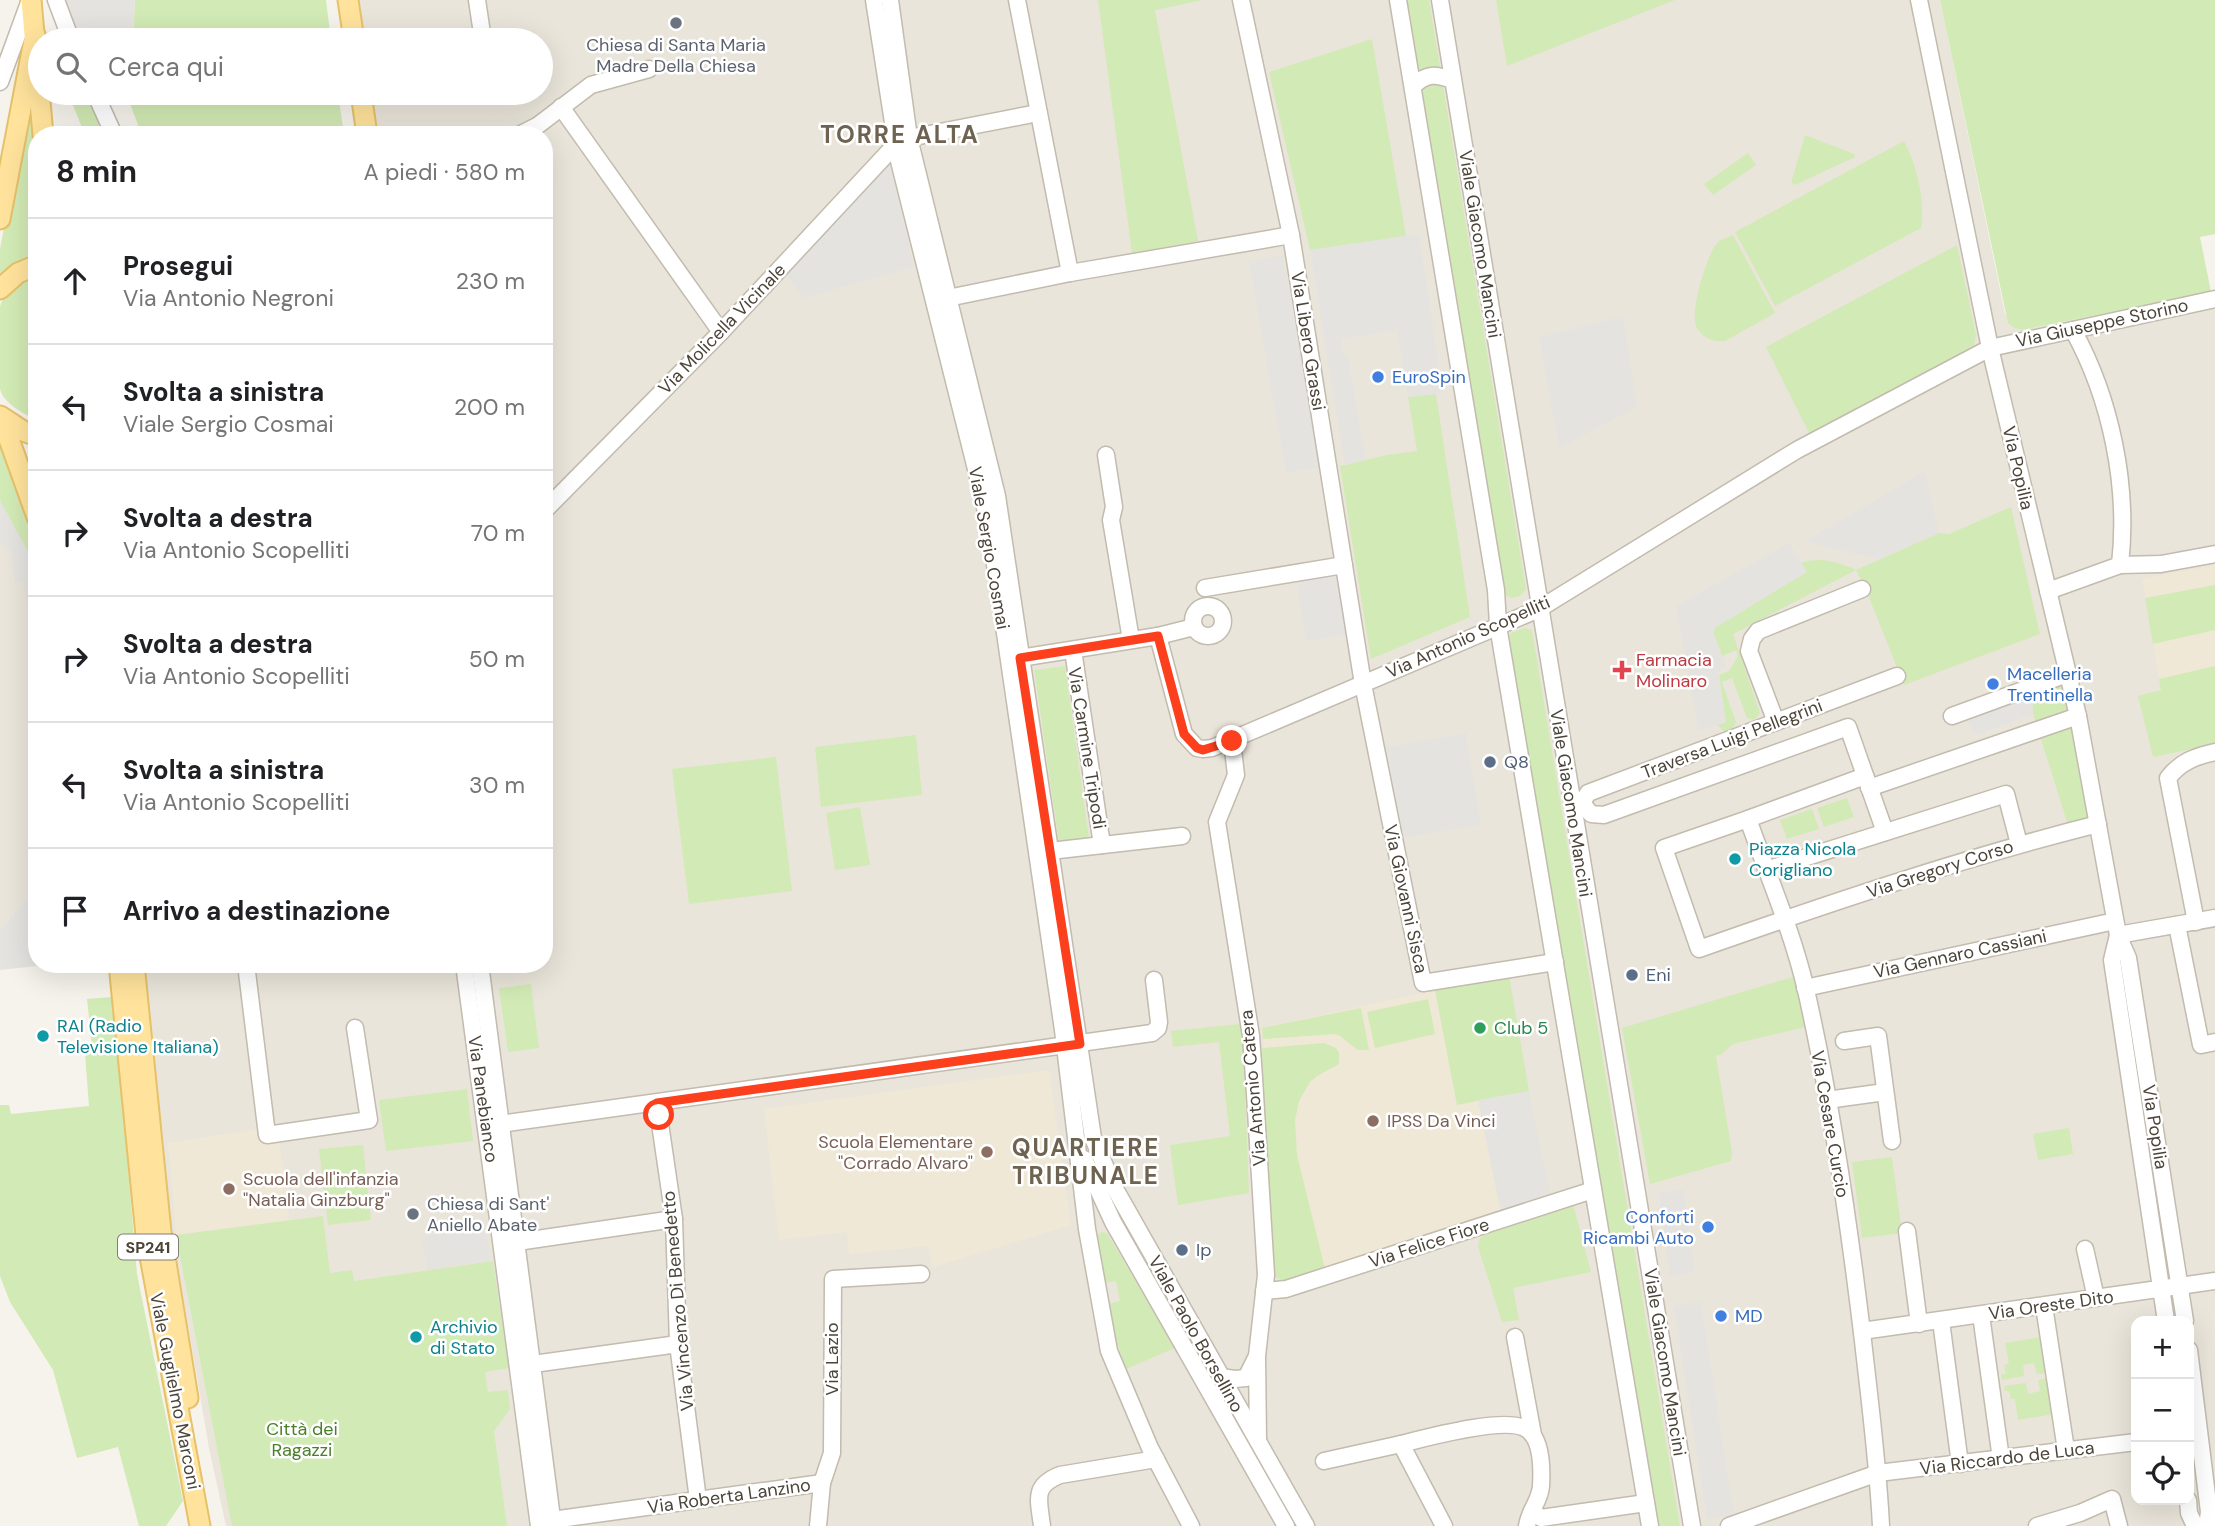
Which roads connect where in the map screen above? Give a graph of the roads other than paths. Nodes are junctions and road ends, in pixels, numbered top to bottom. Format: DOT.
graph roads {
  1 [pos="31,0"];
  2 [pos="46,0"];
  3 [pos="56,0"];
  4 [pos="348,0"];
  5 [pos="477,0"];
  6 [pos="874,0"];
  7 [pos="890,0"];
  8 [pos="1017,0"];
  9 [pos="1241,0"];
  10 [pos="1398,0"];
  11 [pos="1440,0"];
  12 [pos="1919,0"];
  13 [pos="63,23"];
  14 [pos="34,28"];
  15 [pos="65,28"];
  16 [pos="352,28"];
  17 [pos="481,28"];
  18 [pos="649,69"];
  19 [pos="28,72"];
  20 [pos="1453,80"];
  21 [pos="0,82"];
  22 [pos="1413,86"];
  23 [pos="41,105"];
  24 [pos="100,105"];
  25 [pos="363,105"];
  26 [pos="561,107"];
  27 [pos="1038,113"];
  28 [pos="42,126"];
  29 [pos="110,126"];
  30 [pos="366,126"];
  31 [pos="537,126"];
  32 [pos="902,141"];
  33 [pos="0,219"];
  34 [pos="1291,235"];
  35 [pos="28,269"];
  36 [pos="1070,273"];
  37 [pos="0,289"];
  38 [pos="941,299"];
  39 [pos="2215,299"];
  40 [pos="2073,330"];
  41 [pos="721,332"];
  42 [pos="1990,348"];
  43 [pos="0,416"];
  44 [pos="28,432"];
  45 [pos="1106,455"];
  46 [pos="28,492"];
  47 [pos="553,502"];
  48 [pos="2215,554"];
  49 [pos="1344,565"];
  50 [pos="2120,565"];
  51 [pos="1205,588"];
  52 [pos="1862,589"];
  53 [pos="2048,591"];
  54 [pos="1539,609"];
  55 [pos="1499,626"];
  56 [pos="1194,627"];
  57 [pos="1158,636"];
  58 [pos="1131,640"];
  59 [pos="1073,650"];
  60 [pos="1020,658"];
  61 [pos="2067,674"];
  62 [pos="1897,676"];
  63 [pos="1363,684"];
  64 [pos="1952,716"];
  65 [pos="2078,716"];
  66 [pos="1776,722"];
  67 [pos="1232,741"];
  68 [pos="2215,752"];
  69 [pos="1867,782"];
  70 [pos="1577,804"];
  71 [pos="1748,818"];
  72 [pos="2098,824"];
  73 [pos="1885,832"];
  74 [pos="1182,836"];
  75 [pos="2019,844"];
  76 [pos="1102,845"];
  77 [pos="1050,851"];
  78 [pos="1766,870"];
  79 [pos="2215,918"];
  80 [pos="1783,919"];
  81 [pos="2196,922"];
  82 [pos="2177,925"];
  83 [pos="2117,928"];
  84 [pos="1555,962"];
  85 [pos="120,973"];
  86 [pos="135,973"];
  87 [pos="247,973"];
  88 [pos="466,973"];
  89 [pos="481,973"];
  90 [pos="1154,980"];
  91 [pos="1805,988"];
  92 [pos="355,1028"];
  93 [pos="1844,1041"];
  94 [pos="2208,1044"];
  95 [pos="1072,1045"];
  96 [pos="1885,1092"];
  97 [pos="1827,1100"];
  98 [pos="657,1103"];
  99 [pos="494,1125"];
  100 [pos="1085,1141"];
  101 [pos="1892,1141"];
  102 [pos="1593,1190"];
  103 [pos="1107,1210"];
  104 [pos="674,1219"];
  105 [pos="1087,1229"];
  106 [pos="1907,1230"];
  107 [pos="517,1242"];
  108 [pos="2085,1249"];
  109 [pos="921,1274"];
  110 [pos="2215,1281"];
  111 [pos="2181,1287"];
  112 [pos="2162,1290"];
  113 [pos="1264,1291"];
  114 [pos="2096,1298"];
  115 [pos="2044,1306"];
  116 [pos="1981,1315"];
  117 [pos="2165,1316"];
  118 [pos="2184,1316"];
  119 [pos="1941,1321"];
  120 [pos="1919,1324"];
  121 [pos="1862,1331"];
  122 [pos="1515,1337"];
  123 [pos="678,1344"];
  124 [pos="1257,1356"];
  125 [pos="533,1364"];
  126 [pos="1220,1377"];
  127 [pos="2194,1434"];
  128 [pos="1533,1435"];
  129 [pos="1258,1442"];
  130 [pos="2131,1443"];
  131 [pos="1401,1444"];
  132 [pos="2066,1451"];
  133 [pos="1156,1459"];
  134 [pos="2001,1459"];
  135 [pos="1324,1461"];
  136 [pos="1961,1464"];
  137 [pos="1878,1473"];
  138 [pos="822,1483"];
  139 [pos="698,1500"];
  140 [pos="1646,1503"];
  141 [pos="2188,1505"];
  142 [pos="1529,1519"];
  143 [pos="2082,1519"];
  144 [pos="548,1524"];
  145 [pos="200,1526"];
  146 [pos="214,1526"];
  147 [pos="818,1526"];
  148 [pos="1042,1526"];
  149 [pos="1191,1526"];
  150 [pos="1286,1526"];
  151 [pos="1306,1526"];
  152 [pos="1444,1526"];
  153 [pos="1650,1526"];
  154 [pos="1692,1526"];
  155 [pos="1729,1526"];
  156 [pos="1881,1526"];
  157 [pos="2037,1526"];
  158 [pos="2119,1526"];
  159 [pos="2195,1526"];
  160 [pos="2207,1526"];
  1 -- 14 [label="main road"];
  1 -- 21 [label="street"];
  2 -- 13 [label="street"];
  3 -- 13 [label="street"];
  4 -- 16 [label="main road"];
  5 -- 17 [label="street"];
  6 -- 32 [label="street, Viale Sergio Cosmai"];
  7 -- 32 [label="street, Viale Sergio Cosmai"];
  8 -- 27 [label="street"];
  9 -- 34 [label="street, Via Libero Grassi"];
  10 -- 22 [label="street"];
  11 -- 20 [label="street, Viale Giacomo Mancini"];
  12 -- 42 [label="street, Via Popilia"];
  13 -- 15 [label="street"];
  18 -- 26 [label="street"];
  19 -- 33 [label="main road"];
  20 -- 22 [label="street"];
  20 -- 54 [label="street, Viale Giacomo Mancini"];
  22 -- 55 [label="street"];
  23 -- 28 [label="main road"];
  24 -- 29 [label="street"];
  25 -- 30 [label="main road"];
  26 -- 31 [label="street"];
  26 -- 41 [label="street"];
  27 -- 32 [label="street"];
  27 -- 36 [label="street"];
  32 -- 38 [label="street, Viale Sergio Cosmai"];
  32 -- 41 [label="street, Via Molicella Vicinale"];
  34 -- 36 [label="street"];
  34 -- 49 [label="street, Via Libero Grassi"];
  35 -- 37 [label="main road"];
  36 -- 38 [label="street"];
  38 -- 60 [label="street, Viale Sergio Cosmai"];
  38 -- 95 [label="street, Viale Sergio Cosmai"];
  39 -- 40 [label="street, Via Giuseppe Storino"];
  40 -- 42 [label="street, Via Giuseppe Storino"];
  40 -- 50 [label="street"];
  41 -- 47 [label="street, Via Molicella Vicinale"];
  42 -- 53 [label="street, Via Popilia"];
  42 -- 54 [label="street, Via Antonio Scopelliti"];
  43 -- 44 [label="main road"];
  43 -- 46 [label="main road"];
  45 -- 58 [label="street"];
  48 -- 50 [label="street"];
  49 -- 51 [label="street"];
  49 -- 63 [label="street, Via Libero Grassi"];
  50 -- 53 [label="street"];
  52 -- 66 [label="street"];
  53 -- 61 [label="street, Via Popilia"];
  54 -- 55 [label="street, Via Antonio Scopelliti"];
  54 -- 70 [label="street, Viale Giacomo Mancini"];
  55 -- 63 [label="street, Via Antonio Scopelliti"];
  55 -- 84 [label="street"];
  56 -- 57 [label="street"];
  57 -- 58 [label="street"];
  57 -- 67 [label="street, Via Antonio Scopelliti"];
  58 -- 59 [label="street"];
  59 -- 60 [label="street"];
  59 -- 76 [label="street, Via Carmine Tripodi"];
  60 -- 77 [label="street, Viale Sergio Cosmai"];
  61 -- 64 [label="street"];
  61 -- 65 [label="street, Via Popilia"];
  62 -- 66 [label="street, Traversa Luigi Pellegrini"];
  63 -- 67 [label="street, Via Antonio Scopelliti"];
  63 -- 84 [label="street, Via Giovanni Sisca"];
  65 -- 69 [label="street"];
  65 -- 72 [label="street, Via Popilia"];
  66 -- 70 [label="street, Traversa Luigi Pellegrini"];
  67 -- 113 [label="street, Via Antonio Catera"];
  68 -- 81 [label="street"];
  69 -- 70 [label="street"];
  69 -- 71 [label="street"];
  69 -- 73 [label="street"];
  70 -- 154 [label="street, Viale Giacomo Mancini"];
  71 -- 78 [label="street"];
  71 -- 80 [label="street"];
  72 -- 75 [label="street, Via Gregory Corso"];
  72 -- 83 [label="street, Via Popilia"];
  73 -- 75 [label="street"];
  73 -- 78 [label="street"];
  74 -- 76 [label="street"];
  75 -- 80 [label="street, Via Gregory Corso"];
  76 -- 77 [label="street"];
  77 -- 95 [label="street, Viale Sergio Cosmai"];
  78 -- 80 [label="street"];
  79 -- 81 [label="street, Via Gennaro Cassiani"];
  80 -- 91 [label="street, Via Cesare Curcio"];
  81 -- 82 [label="street, Via Gennaro Cassiani"];
  82 -- 83 [label="street, Via Gennaro Cassiani"];
  82 -- 94 [label="street"];
  83 -- 91 [label="street, Via Gennaro Cassiani"];
  83 -- 111 [label="street, Via Popilia"];
  83 -- 112 [label="street, Via Popilia"];
  84 -- 102 [label="street"];
  85 -- 145 [label="main road, Viale Guglielmo Marconi / SP241"];
  86 -- 146 [label="main road, Viale Guglielmo Marconi"];
  87 -- 92 [label="street"];
  88 -- 99 [label="street, Via Panebianco"];
  89 -- 99 [label="street, Via Panebianco"];
  90 -- 95 [label="street"];
  91 -- 97 [label="street, Via Cesare Curcio"];
  93 -- 96 [label="street"];
  95 -- 98 [label="street"];
  95 -- 100 [label="street, Viale Sergio Cosmai"];
  96 -- 97 [label="street"];
  96 -- 101 [label="street"];
  97 -- 121 [label="street, Via Cesare Curcio"];
  98 -- 99 [label="street"];
  98 -- 104 [label="street, Via Vincenzo Di Benedetto"];
  99 -- 107 [label="street, Via Panebianco"];
  99 -- 144 [label="street, Via Panebianco"];
  100 -- 103 [label="street, Viale Paolo Borsellino"];
  100 -- 105 [label="street"];
  100 -- 126 [label="street, Viale Paolo Borsellino"];
  102 -- 113 [label="street, Via Felice Fiore"];
  102 -- 140 [label="street"];
  103 -- 105 [label="street"];
  103 -- 150 [label="street, Viale Paolo Borsellino"];
  104 -- 107 [label="street"];
  104 -- 123 [label="street, Via Vincenzo Di Benedetto"];
  105 -- 133 [label="street"];
  106 -- 120 [label="street"];
  107 -- 125 [label="street, Via Panebianco"];
  108 -- 114 [label="street"];
  109 -- 138 [label="street, Via Lazio"];
  110 -- 111 [label="street, Via Oreste Dito"];
  111 -- 112 [label="street, Via Oreste Dito"];
  111 -- 118 [label="street, Via Popilia"];
  112 -- 114 [label="street, Via Oreste Dito"];
  112 -- 117 [label="street, Via Popilia"];
  113 -- 124 [label="street, Via Antonio Catera"];
  114 -- 115 [label="street, Via Oreste Dito"];
  115 -- 116 [label="street, Via Oreste Dito"];
  115 -- 132 [label="street"];
  116 -- 119 [label="street, Via Oreste Dito"];
  116 -- 134 [label="street"];
  119 -- 120 [label="street, Via Oreste Dito"];
  119 -- 136 [label="street"];
  120 -- 121 [label="street, Via Oreste Dito"];
  121 -- 137 [label="street, Via Cesare Curcio"];
  122 -- 128 [label="street"];
  123 -- 125 [label="street"];
  123 -- 139 [label="street, Via Vincenzo Di Benedetto"];
  124 -- 126 [label="street"];
  124 -- 129 [label="street, Via Antonio Catera"];
  125 -- 144 [label="street, Via Panebianco"];
  126 -- 129 [label="street, Viale Paolo Borsellino"];
  127 -- 160 [label="street"];
  128 -- 131 [label="street"];
  128 -- 142 [label="street"];
  129 -- 151 [label="street, Viale Paolo Borsellino"];
  130 -- 132 [label="street, Via Riccardo de Luca"];
  131 -- 135 [label="street"];
  131 -- 152 [label="street"];
  132 -- 134 [label="street, Via Riccardo de Luca"];
  133 -- 148 [label="street"];
  133 -- 149 [label="street"];
  134 -- 136 [label="street, Via Riccardo de Luca"];
  136 -- 137 [label="street, Via Riccardo de Luca"];
  137 -- 155 [label="street, Via Riccardo de Luca"];
  137 -- 156 [label="street, Via Cesare Curcio"];
  138 -- 139 [label="street, Via Roberta Lanzino"];
  138 -- 147 [label="street, Via Lazio"];
  139 -- 144 [label="street, Via Roberta Lanzino"];
  140 -- 142 [label="street"];
  140 -- 153 [label="street"];
  141 -- 159 [label="street"];
  143 -- 157 [label="street"];
  143 -- 158 [label="street"];
}
